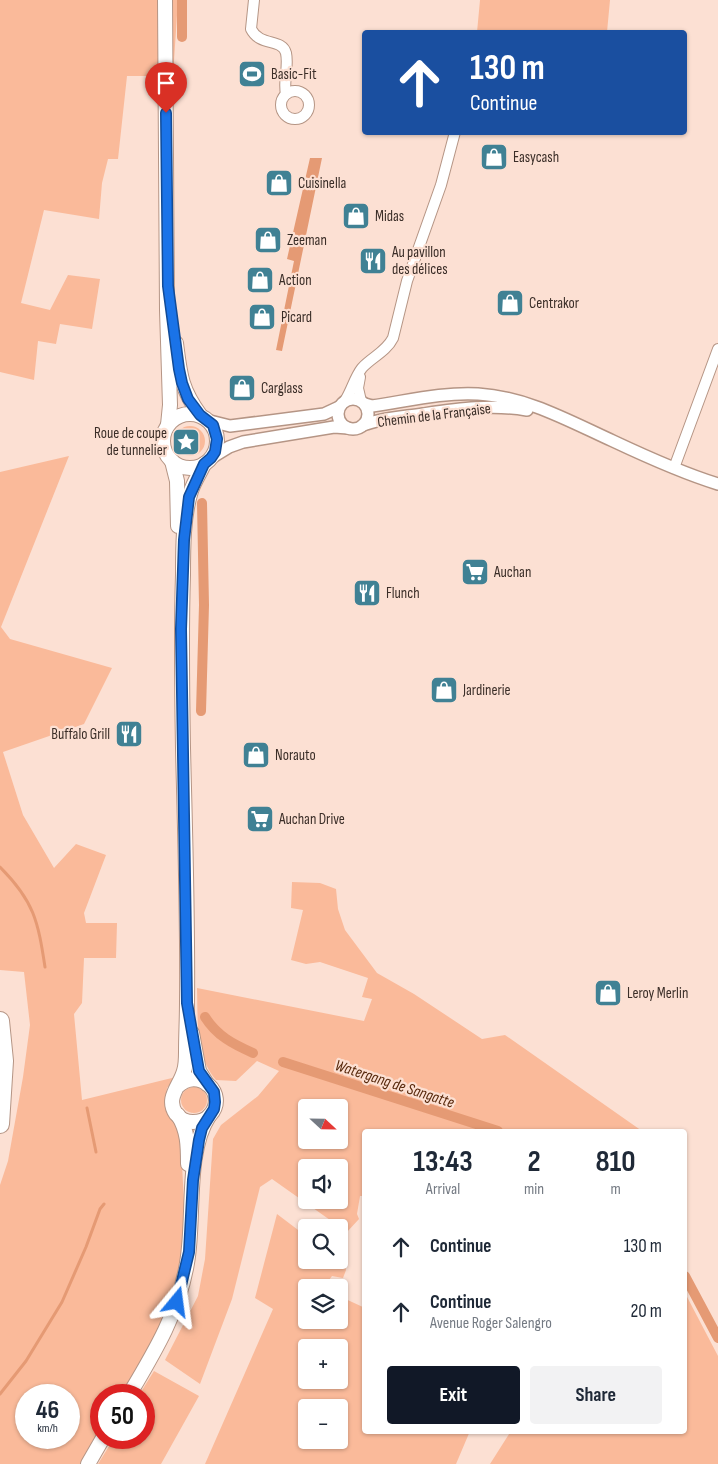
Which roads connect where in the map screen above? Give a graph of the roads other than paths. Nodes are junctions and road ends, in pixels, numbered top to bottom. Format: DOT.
graph roads {
  1 [pos="165,0"];
  2 [pos="254,0"];
  3 [pos="286,94"];
  4 [pos="454,135"];
  5 [pos="168,286"];
  6 [pos="718,349"];
  7 [pos="363,367"];
  8 [pos="342,403"];
  9 [pos="363,403"];
  10 [pos="205,418"];
  11 [pos="564,418"];
  12 [pos="168,425"];
  13 [pos="363,425"];
  14 [pos="348,428"];
  15 [pos="172,461"];
  16 [pos="208,461"];
  17 [pos="674,468"];
  18 [pos="718,484"];
  19 [pos="181,629"];
  20 [pos="187,1003"];
  21 [pos="0,1021"];
  22 [pos="208,1084"];
  23 [pos="177,1087"];
  24 [pos="177,1115"];
  25 [pos="209,1116"];
  26 [pos="0,1124"];
  27 [pos="191,1204"];
  28 [pos="135,1384"];
  29 [pos="97,1449"];
  30 [pos="88,1464"];
  1 -- 5 [label="main road"];
  2 -- 3 [label="street"];
  4 -- 7 [label="street"];
  5 -- 10 [label="main road"];
  5 -- 12 [label="main road"];
  6 -- 17 [label="street"];
  7 -- 8 [label="street"];
  7 -- 9 [label="street"];
  8 -- 9 [label="street"];
  8 -- 10 [label="street"];
  8 -- 14 [label="street"];
  9 -- 11 [label="street, Chemin de la Française"];
  9 -- 13 [label="street"];
  10 -- 12 [label="main road"];
  10 -- 16 [label="main road"];
  11 -- 13 [label="street, Chemin de la Française"];
  11 -- 17 [label="street, Chemin de la Française"];
  12 -- 15 [label="main road"];
  13 -- 14 [label="street"];
  14 -- 16 [label="street"];
  15 -- 16 [label="main road"];
  15 -- 19 [label="main road"];
  16 -- 19 [label="main road"];
  17 -- 18 [label="street, Chemin de la Française"];
  19 -- 20 [label="main road"];
  20 -- 22 [label="main road"];
  20 -- 23 [label="main road"];
  21 -- 26 [label="highway"];
  22 -- 23 [label="main road"];
  22 -- 25 [label="main road"];
  23 -- 24 [label="main road"];
  24 -- 25 [label="main road"];
  24 -- 27 [label="main road"];
  25 -- 27 [label="main road"];
  27 -- 28 [label="main road"];
  29 -- 30 [label="main road"];
}
